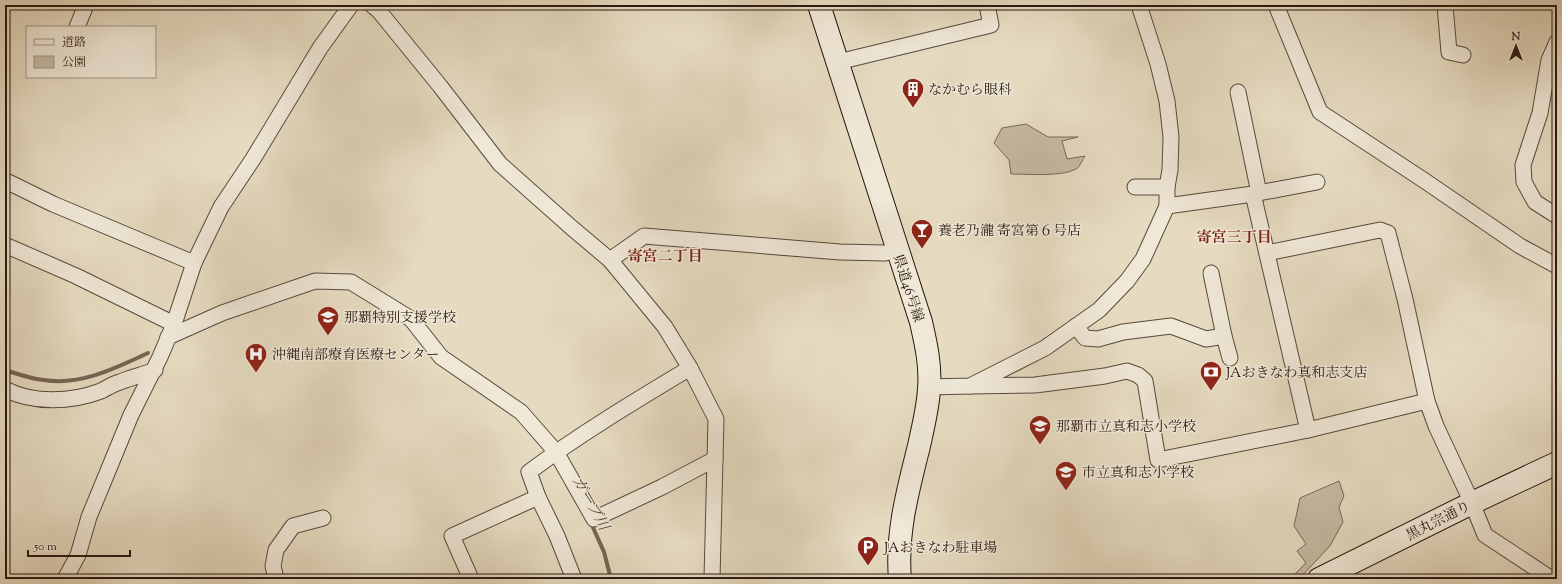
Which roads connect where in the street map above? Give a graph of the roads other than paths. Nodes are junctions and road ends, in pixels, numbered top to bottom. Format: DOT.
graph roads {
  1 [pos="86,5"];
  2 [pos="351,5"];
  3 [pos="372,5"];
  4 [pos="819,5"];
  5 [pos="987,5"];
  6 [pos="1139,5"];
  7 [pos="1276,5"];
  8 [pos="1445,5"];
  9 [pos="77,26"];
  10 [pos="1557,42"];
  11 [pos="1463,54"];
  12 [pos="838,62"];
  13 [pos="1238,92"];
  14 [pos="1317,182"];
  15 [pos="5,184"];
  16 [pos="1135,187"];
  17 [pos="1168,187"];
  18 [pos="1256,194"];
  19 [pos="1167,206"];
  20 [pos="1557,216"];
  21 [pos="5,245"];
  22 [pos="898,250"];
  23 [pos="1267,253"];
  24 [pos="610,260"];
  25 [pos="194,263"];
  26 [pos="1557,266"];
  27 [pos="1211,273"];
  28 [pos="1076,326"];
  29 [pos="170,333"];
  30 [pos="1224,336"];
  31 [pos="1230,358"];
  32 [pos="158,363"];
  33 [pos="690,368"];
  34 [pos="970,386"];
  35 [pos="929,388"];
  36 [pos="5,389"];
  37 [pos="1427,401"];
  38 [pos="1308,430"];
  39 [pos="556,452"];
  40 [pos="715,459"];
  41 [pos="1557,463"];
  42 [pos="538,497"];
  43 [pos="1472,503"];
  44 [pos="322,518"];
  45 [pos="65,579"];
  46 [pos="276,579"];
  47 [pos="472,579"];
  48 [pos="574,579"];
  49 [pos="712,579"];
  50 [pos="900,579"];
  51 [pos="1320,579"];
  52 [pos="1545,579"];
  1 -- 9 [label="street"];
  2 -- 25 [label="street"];
  3 -- 24 [label="street"];
  4 -- 12 [label="main road, 県道46号線"];
  5 -- 12 [label="street"];
  6 -- 17 [label="street"];
  7 -- 26 [label="street"];
  8 -- 11 [label="street"];
  10 -- 20 [label="street"];
  12 -- 22 [label="main road, 県道46号線"];
  13 -- 18 [label="street"];
  14 -- 18 [label="street"];
  15 -- 25 [label="street"];
  16 -- 17 [label="street"];
  17 -- 19 [label="street"];
  18 -- 19 [label="street"];
  18 -- 23 [label="street"];
  19 -- 28 [label="street"];
  21 -- 29 [label="street"];
  22 -- 24 [label="street"];
  22 -- 35 [label="main road, 県道46号線"];
  23 -- 37 [label="street"];
  23 -- 38 [label="street"];
  24 -- 33 [label="street"];
  25 -- 29 [label="street"];
  27 -- 30 [label="street"];
  28 -- 30 [label="street"];
  28 -- 34 [label="street"];
  29 -- 32 [label="street"];
  29 -- 39 [label="street"];
  30 -- 31 [label="street"];
  32 -- 36 [label="street"];
  32 -- 45 [label="street"];
  33 -- 39 [label="street"];
  33 -- 40 [label="street"];
  34 -- 35 [label="street"];
  34 -- 38 [label="street"];
  35 -- 50 [label="main road, 県道46号線"];
  37 -- 38 [label="street"];
  37 -- 43 [label="street"];
  39 -- 40 [label="street"];
  39 -- 42 [label="street"];
  40 -- 49 [label="street"];
  41 -- 43 [label="main road, 黒丸宗通り"];
  42 -- 47 [label="street"];
  42 -- 48 [label="street"];
  43 -- 51 [label="main road, 黒丸宗通り"];
  43 -- 52 [label="street"];
  44 -- 46 [label="street"];
}
